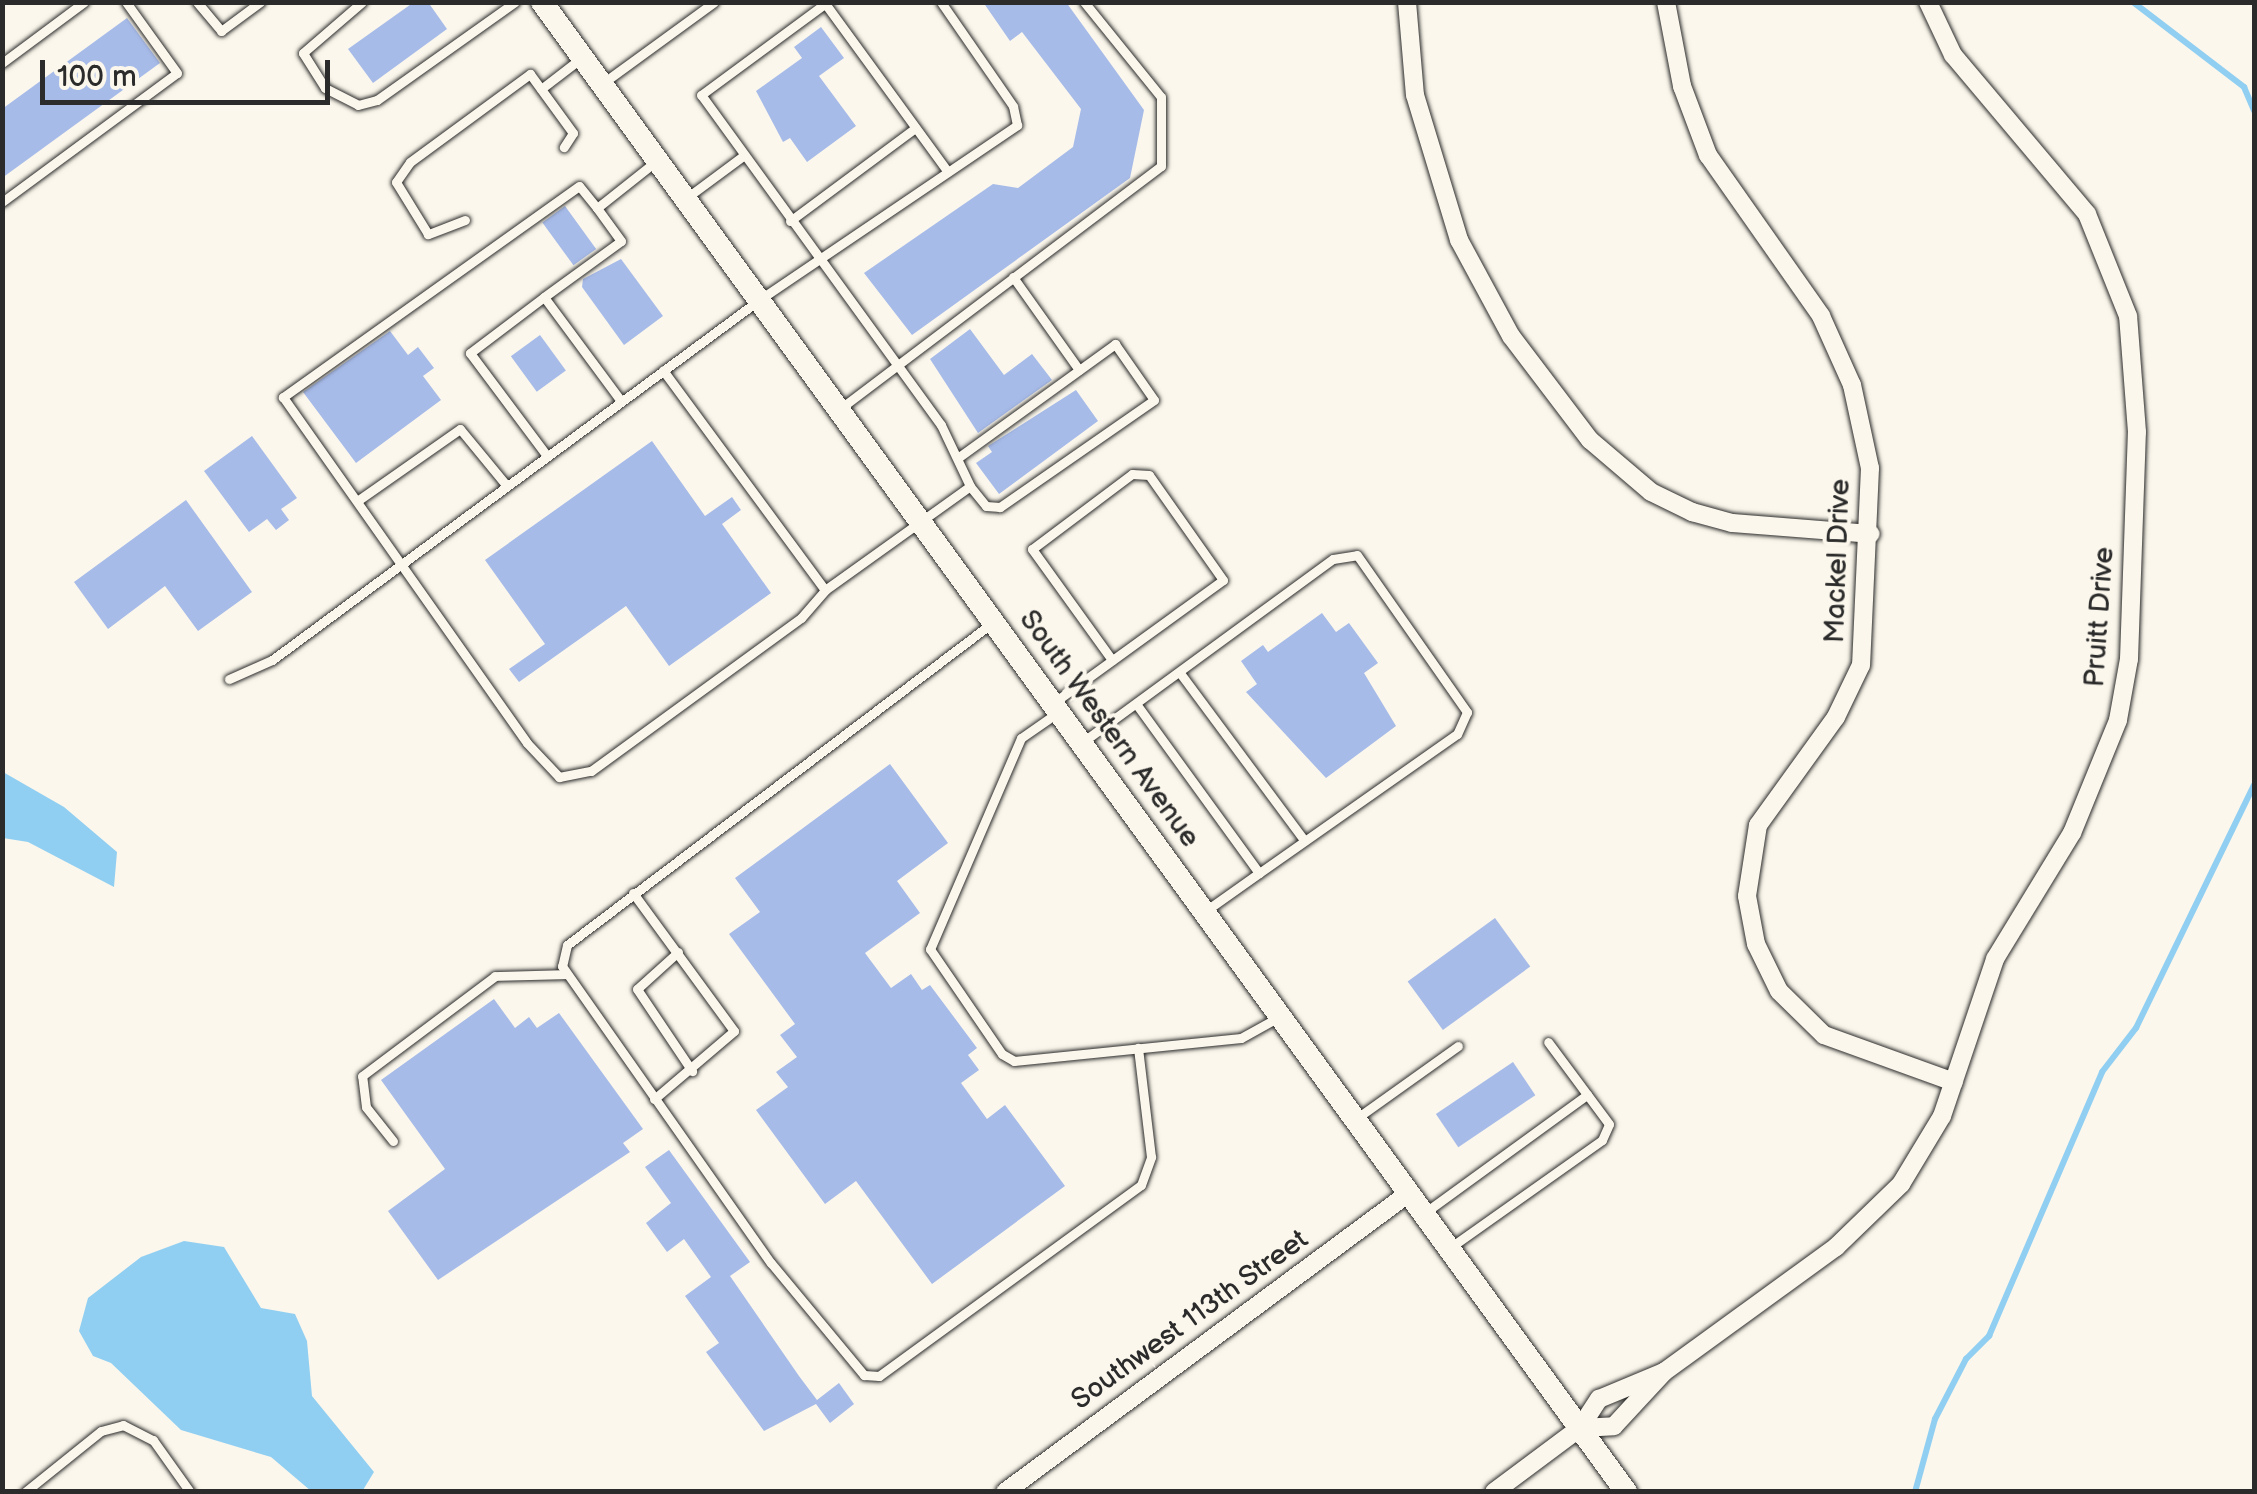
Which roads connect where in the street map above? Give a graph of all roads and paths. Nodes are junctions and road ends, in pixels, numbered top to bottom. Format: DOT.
graph roads {
  1 [pos="84,2"];
  2 [pos="126,2"];
  3 [pos="197,2"];
  4 [pos="260,2"];
  5 [pos="362,2"];
  6 [pos="515,2"];
  7 [pos="714,2"];
  8 [pos="941,2"];
  9 [pos="1084,2"];
  10 [pos="1407,2"];
  11 [pos="1666,2"];
  12 [pos="1928,2"];
  13 [pos="826,3"];
  14 [pos="552,6"];
  15 [pos="582,58"];
  16 [pos="4,59"];
  17 [pos="601,84"];
  18 [pos="541,88"];
  19 [pos="916,128"];
  20 [pos="564,146"];
  21 [pos="743,156"];
  22 [pos="657,160"];
  23 [pos="948,172"];
  24 [pos="685,199"];
  25 [pos="2,202"];
  26 [pos="597,208"];
  27 [pos="464,220"];
  28 [pos="790,221"];
  29 [pos="817,260"];
  30 [pos="1013,277"];
  31 [pos="544,297"];
  32 [pos="758,300"];
  33 [pos="897,364"];
  34 [pos="663,370"];
  35 [pos="1078,370"];
  36 [pos="621,401"];
  37 [pos="839,410"];
  38 [pos="547,456"];
  39 [pos="959,457"];
  40 [pos="508,486"];
  41 [pos="970,486"];
  42 [pos="360,499"];
  43 [pos="919,519"];
  44 [pos="1871,534"];
  45 [pos="404,561"];
  46 [pos="825,590"];
  47 [pos="994,622"];
  48 [pos="1112,660"];
  49 [pos="1180,673"];
  50 [pos="229,680"];
  51 [pos="1136,704"];
  52 [pos="1056,707"];
  53 [pos="1082,743"];
  54 [pos="1304,840"];
  55 [pos="1258,873"];
  56 [pos="633,894"];
  57 [pos="1204,912"];
  58 [pos="678,952"];
  59 [pos="565,974"];
  60 [pos="1280,1016"];
  61 [pos="1548,1042"];
  62 [pos="1458,1046"];
  63 [pos="1138,1048"];
  64 [pos="692,1070"];
  65 [pos="1954,1082"];
  66 [pos="1586,1095"];
  67 [pos="654,1099"];
  68 [pos="1355,1120"];
  69 [pos="393,1141"];
  70 [pos="1408,1193"];
  71 [pos="1423,1214"];
  72 [pos="1449,1249"];
  73 [pos="1664,1372"];
  74 [pos="1580,1428"];
  75 [pos="25,1492"];
  76 [pos="190,1492"];
  77 [pos="1004,1492"];
  78 [pos="1494,1492"];
  79 [pos="1626,1492"];
  1 -- 16 [label="lane"];
  2 -- 25 [label="lane"];
  3 -- 4 [label="lane"];
  5 -- 6 [label="lane"];
  7 -- 17 [label="lane"];
  8 -- 23 [label="lane"];
  9 -- 30 [label="lane"];
  10 -- 44 [label="street"];
  11 -- 44 [label="street, Mackel Drive"];
  12 -- 65 [label="street, Pruitt Drive"];
  13 -- 19 [label="lane"];
  13 -- 21 [label="lane"];
  14 -- 15 [label="main road, South Western Avenue"];
  15 -- 17 [label="main road, South Western Avenue"];
  15 -- 18 [label="lane"];
  17 -- 22 [label="main road, South Western Avenue"];
  18 -- 20 [label="lane"];
  18 -- 27 [label="lane"];
  19 -- 23 [label="lane"];
  19 -- 28 [label="lane"];
  21 -- 24 [label="lane"];
  21 -- 28 [label="lane"];
  22 -- 24 [label="main road, South Western Avenue"];
  22 -- 26 [label="lane"];
  23 -- 29 [label="lane"];
  24 -- 32 [label="main road, South Western Avenue"];
  26 -- 31 [label="lane"];
  26 -- 42 [label="lane"];
  28 -- 29 [label="lane"];
  29 -- 32 [label="lane"];
  29 -- 33 [label="lane"];
  30 -- 33 [label="lane"];
  30 -- 35 [label="lane"];
  31 -- 36 [label="lane"];
  31 -- 38 [label="lane"];
  32 -- 34 [label="lane"];
  32 -- 37 [label="main road, South Western Avenue"];
  33 -- 37 [label="lane"];
  33 -- 39 [label="lane"];
  34 -- 36 [label="lane"];
  34 -- 46 [label="lane"];
  35 -- 39 [label="lane"];
  35 -- 41 [label="lane"];
  36 -- 38 [label="lane"];
  37 -- 43 [label="main road, South Western Avenue"];
  38 -- 40 [label="lane"];
  39 -- 41 [label="lane"];
  40 -- 42 [label="lane"];
  40 -- 45 [label="lane"];
  41 -- 43 [label="lane"];
  42 -- 45 [label="lane"];
  43 -- 46 [label="lane"];
  43 -- 47 [label="main road, South Western Avenue"];
  44 -- 65 [label="street, Mackel Drive"];
  45 -- 46 [label="lane"];
  45 -- 50 [label="lane"];
  47 -- 52 [label="main road, South Western Avenue"];
  47 -- 56 [label="lane"];
  48 -- 48 [label="lane"];
  48 -- 52 [label="lane"];
  49 -- 51 [label="lane"];
  49 -- 54 [label="lane"];
  49 -- 54 [label="lane"];
  51 -- 53 [label="lane"];
  51 -- 55 [label="lane"];
  52 -- 53 [label="main road, South Western Avenue"];
  52 -- 63 [label="lane"];
  53 -- 57 [label="main road, South Western Avenue"];
  54 -- 55 [label="lane"];
  55 -- 57 [label="lane"];
  56 -- 58 [label="lane"];
  56 -- 59 [label="lane"];
  57 -- 60 [label="main road, South Western Avenue"];
  58 -- 64 [label="lane"];
  58 -- 64 [label="lane"];
  59 -- 67 [label="lane"];
  59 -- 69 [label="lane"];
  60 -- 63 [label="lane"];
  60 -- 68 [label="main road, South Western Avenue"];
  61 -- 66 [label="lane"];
  62 -- 68 [label="lane"];
  63 -- 67 [label="lane"];
  64 -- 67 [label="lane"];
  65 -- 73 [label="street, Pruitt Drive"];
  66 -- 71 [label="lane"];
  66 -- 72 [label="lane"];
  68 -- 70 [label="main road, South Western Avenue"];
  70 -- 71 [label="main road, South Western Avenue"];
  70 -- 77 [label="street, Southwest 113th Street"];
  71 -- 72 [label="main road, South Western Avenue"];
  72 -- 74 [label="main road, South Western Avenue"];
  73 -- 74 [label="street, Pruitt Drive"];
  73 -- 74 [label="street, Pruitt Drive"];
  74 -- 78 [label="street"];
  74 -- 79 [label="main road, South Western Avenue"];
  75 -- 76 [label="lane"];
}
